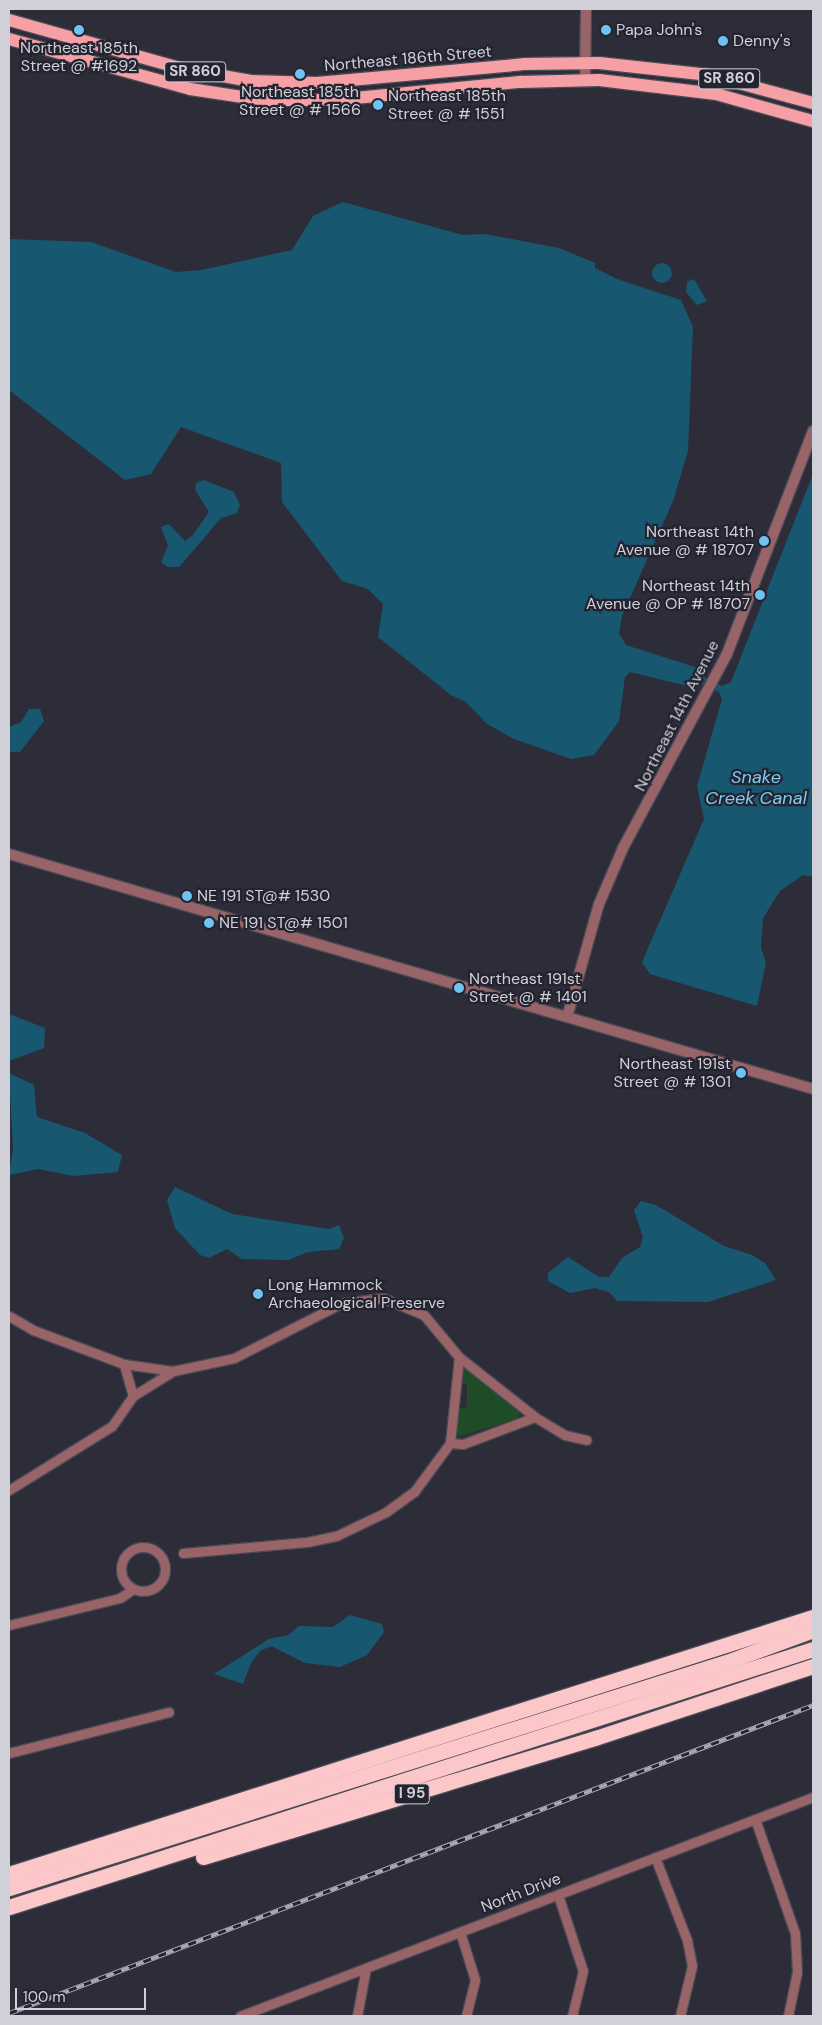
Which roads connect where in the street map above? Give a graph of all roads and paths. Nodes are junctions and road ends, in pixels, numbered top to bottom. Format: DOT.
graph roads {
  1 [pos="586,9"];
  2 [pos="9,20"];
  3 [pos="9,39"];
  4 [pos="585,62"];
  5 [pos="436,72"];
  6 [pos="241,80"];
  7 [pos="585,80"];
  8 [pos="738,81"];
  9 [pos="276,83"];
  10 [pos="438,90"];
  11 [pos="216,94"];
  12 [pos="243,98"];
  13 [pos="734,98"];
  14 [pos="813,102"];
  15 [pos="813,121"];
  16 [pos="813,431"];
  17 [pos="9,854"];
  18 [pos="568,1014"];
  19 [pos="813,1089"];
  20 [pos="9,1316"];
  21 [pos="459,1357"];
  22 [pos="124,1364"];
  23 [pos="173,1371"];
  24 [pos="133,1396"];
  25 [pos="534,1417"];
  26 [pos="586,1440"];
  27 [pos="450,1443"];
  28 [pos="9,1490"];
  29 [pos="183,1553"];
  30 [pos="133,1589"];
  31 [pos="813,1617"];
  32 [pos="9,1625"];
  33 [pos="813,1630"];
  34 [pos="813,1649"];
  35 [pos="813,1666"];
  36 [pos="169,1712"];
  37 [pos="9,1753"];
  38 [pos="813,1797"];
  39 [pos="755,1819"];
  40 [pos="655,1857"];
  41 [pos="29,1868"];
  42 [pos="9,1869"];
  43 [pos="9,1874"];
  44 [pos="9,1888"];
  45 [pos="558,1895"];
  46 [pos="9,1907"];
  47 [pos="9,1918"];
  48 [pos="460,1932"];
  49 [pos="366,1968"];
  50 [pos="240,2016"];
  51 [pos="357,2016"];
  52 [pos="466,2016"];
  53 [pos="572,2016"];
  54 [pos="680,2016"];
  55 [pos="788,2016"];
  1 -- 4 [label="street"];
  2 -- 6 [label="main road, Northeast 186th Street / SR 860"];
  3 -- 11 [label="main road, Northeast 186th Street / SR 860"];
  4 -- 5 [label="main road, Northeast 186th Street / SR 860"];
  4 -- 7 [label="street"];
  4 -- 8 [label="main road, Northeast 186th Street / SR 860"];
  5 -- 9 [label="main road, Northeast 186th Street / SR 860"];
  5 -- 10 [label="main road"];
  6 -- 9 [label="main road, Northeast 186th Street / SR 860"];
  6 -- 11 [label="main road"];
  7 -- 10 [label="main road, Northeast 186th Street / SR 860"];
  7 -- 13 [label="main road, Northeast 186th Street / SR 860"];
  8 -- 13 [label="main road"];
  8 -- 14 [label="main road, Northeast 186th Street / SR 860"];
  9 -- 12 [label="main road"];
  10 -- 12 [label="main road, Northeast 186th Street / SR 860"];
  11 -- 12 [label="main road, Northeast 186th Street / SR 860"];
  13 -- 15 [label="main road, Northeast 186th Street / SR 860"];
  16 -- 18 [label="street, Northeast 14th Avenue"];
  17 -- 18 [label="street"];
  18 -- 19 [label="street"];
  20 -- 22 [label="street"];
  21 -- 23 [label="street"];
  21 -- 25 [label="street"];
  21 -- 27 [label="street"];
  22 -- 23 [label="street"];
  22 -- 24 [label="street"];
  23 -- 24 [label="street"];
  24 -- 28 [label="street"];
  25 -- 26 [label="street"];
  25 -- 27 [label="street"];
  27 -- 29 [label="street"];
  30 -- 30 [label="street"];
  30 -- 32 [label="street"];
  31 -- 41 [label="highway"];
  33 -- 44 [label="highway"];
  34 -- 46 [label="highway"];
  35 -- 47 [label="highway, I 95"];
  36 -- 37 [label="street"];
  38 -- 39 [label="street, North Drive"];
  39 -- 40 [label="street, North Drive"];
  39 -- 55 [label="street"];
  40 -- 45 [label="street, North Drive"];
  40 -- 54 [label="street"];
  41 -- 42 [label="highway"];
  41 -- 43 [label="highway"];
  45 -- 48 [label="street, North Drive"];
  45 -- 53 [label="street"];
  48 -- 49 [label="street, North Drive"];
  48 -- 52 [label="street"];
  49 -- 50 [label="street, North Drive"];
  49 -- 51 [label="street"];
}
